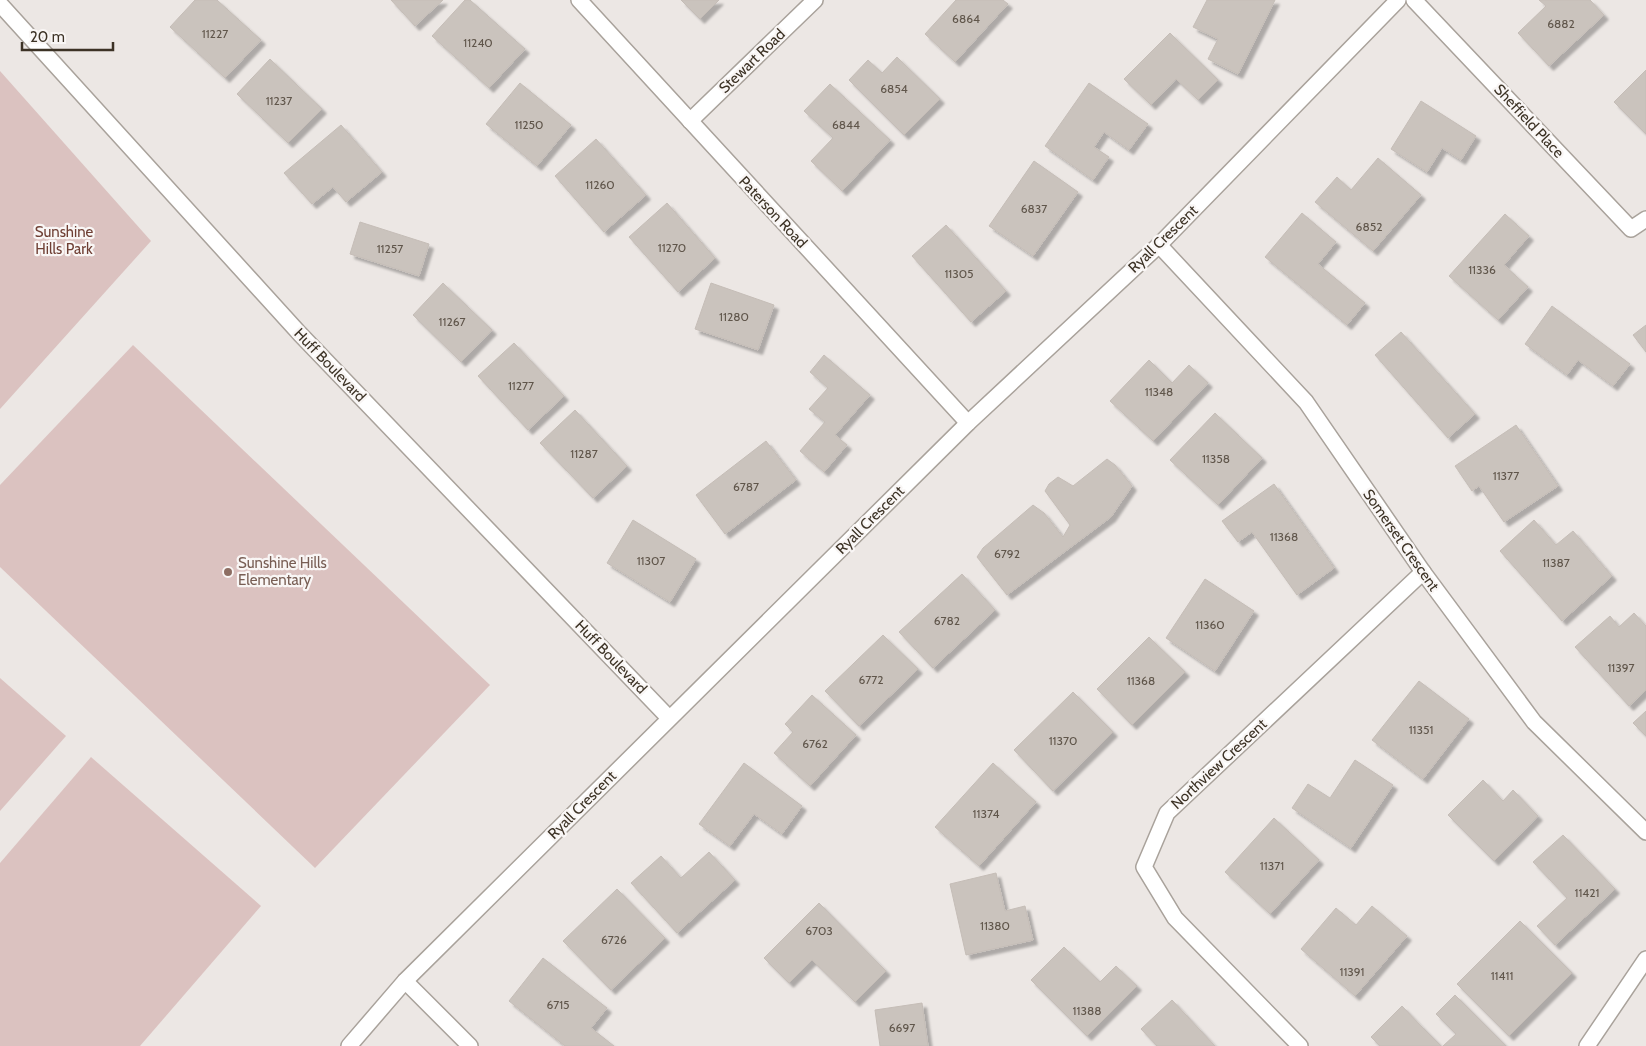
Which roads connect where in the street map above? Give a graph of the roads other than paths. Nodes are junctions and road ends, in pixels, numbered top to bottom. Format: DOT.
graph roads {
  1 [pos="579,0"];
  2 [pos="815,0"];
  3 [pos="1398,0"];
  4 [pos="1414,0"];
  5 [pos="0,4"];
  6 [pos="690,122"];
  7 [pos="1646,219"];
  8 [pos="1159,245"];
  9 [pos="968,423"];
  10 [pos="1423,572"];
  11 [pos="669,718"];
  12 [pos="1646,832"];
  13 [pos="1646,959"];
  14 [pos="405,981"];
  15 [pos="349,1046"];
  16 [pos="470,1046"];
  17 [pos="1300,1046"];
  18 [pos="1587,1046"];
  1 -- 6 [label="street, Paterson Road"];
  2 -- 6 [label="street, Stewart Road"];
  3 -- 8 [label="street, Ryall Crescent"];
  4 -- 7 [label="street, Sheffield Place"];
  5 -- 11 [label="street, Huff Boulevard"];
  6 -- 9 [label="street, Paterson Road"];
  8 -- 9 [label="street, Ryall Crescent"];
  8 -- 10 [label="street, Somerset Crescent"];
  9 -- 11 [label="street, Ryall Crescent"];
  10 -- 12 [label="street, Somerset Crescent"];
  10 -- 17 [label="street, Northview Crescent"];
  11 -- 14 [label="street, Ryall Crescent"];
  13 -- 18 [label="street"];
  14 -- 15 [label="street, Ryall Crescent"];
  14 -- 16 [label="street"];
}
